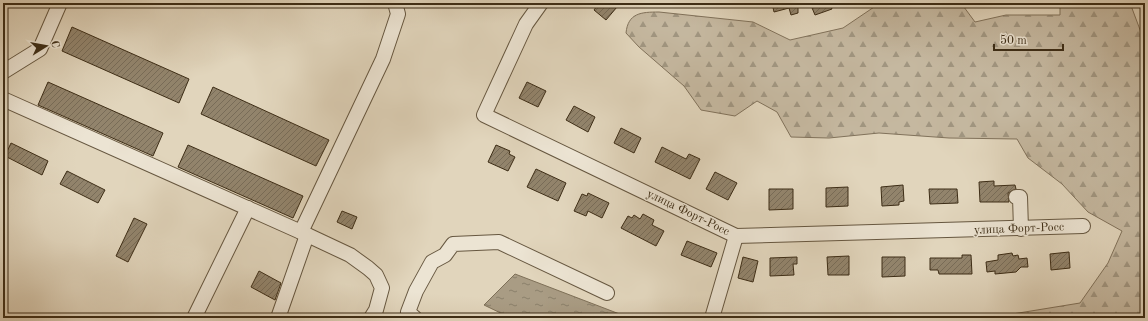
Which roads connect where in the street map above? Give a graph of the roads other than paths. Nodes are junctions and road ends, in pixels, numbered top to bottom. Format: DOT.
graph roads {
  1 [pos="60,3"];
  2 [pos="395,3"];
  3 [pos="541,3"];
  4 [pos="3,72"];
  5 [pos="3,99"];
  6 [pos="1016,198"];
  7 [pos="248,208"];
  8 [pos="1083,226"];
  9 [pos="1021,229"];
  10 [pos="304,234"];
  11 [pos="736,236"];
  12 [pos="607,294"];
  13 [pos="194,318"];
  14 [pos="278,318"];
  15 [pos="371,318"];
  16 [pos="415,318"];
  17 [pos="712,318"];
  1 -- 4 [label="street"];
  2 -- 10 [label="street"];
  3 -- 11 [label="street, улица Форт-Росс"];
  5 -- 7 [label="street"];
  6 -- 9 [label="street"];
  7 -- 10 [label="street"];
  7 -- 13 [label="street"];
  8 -- 9 [label="street, улица Форт-Росс"];
  9 -- 11 [label="street, улица Форт-Росс"];
  10 -- 14 [label="street"];
  10 -- 15 [label="street"];
  11 -- 17 [label="street"];
  12 -- 16 [label="street"];
}
